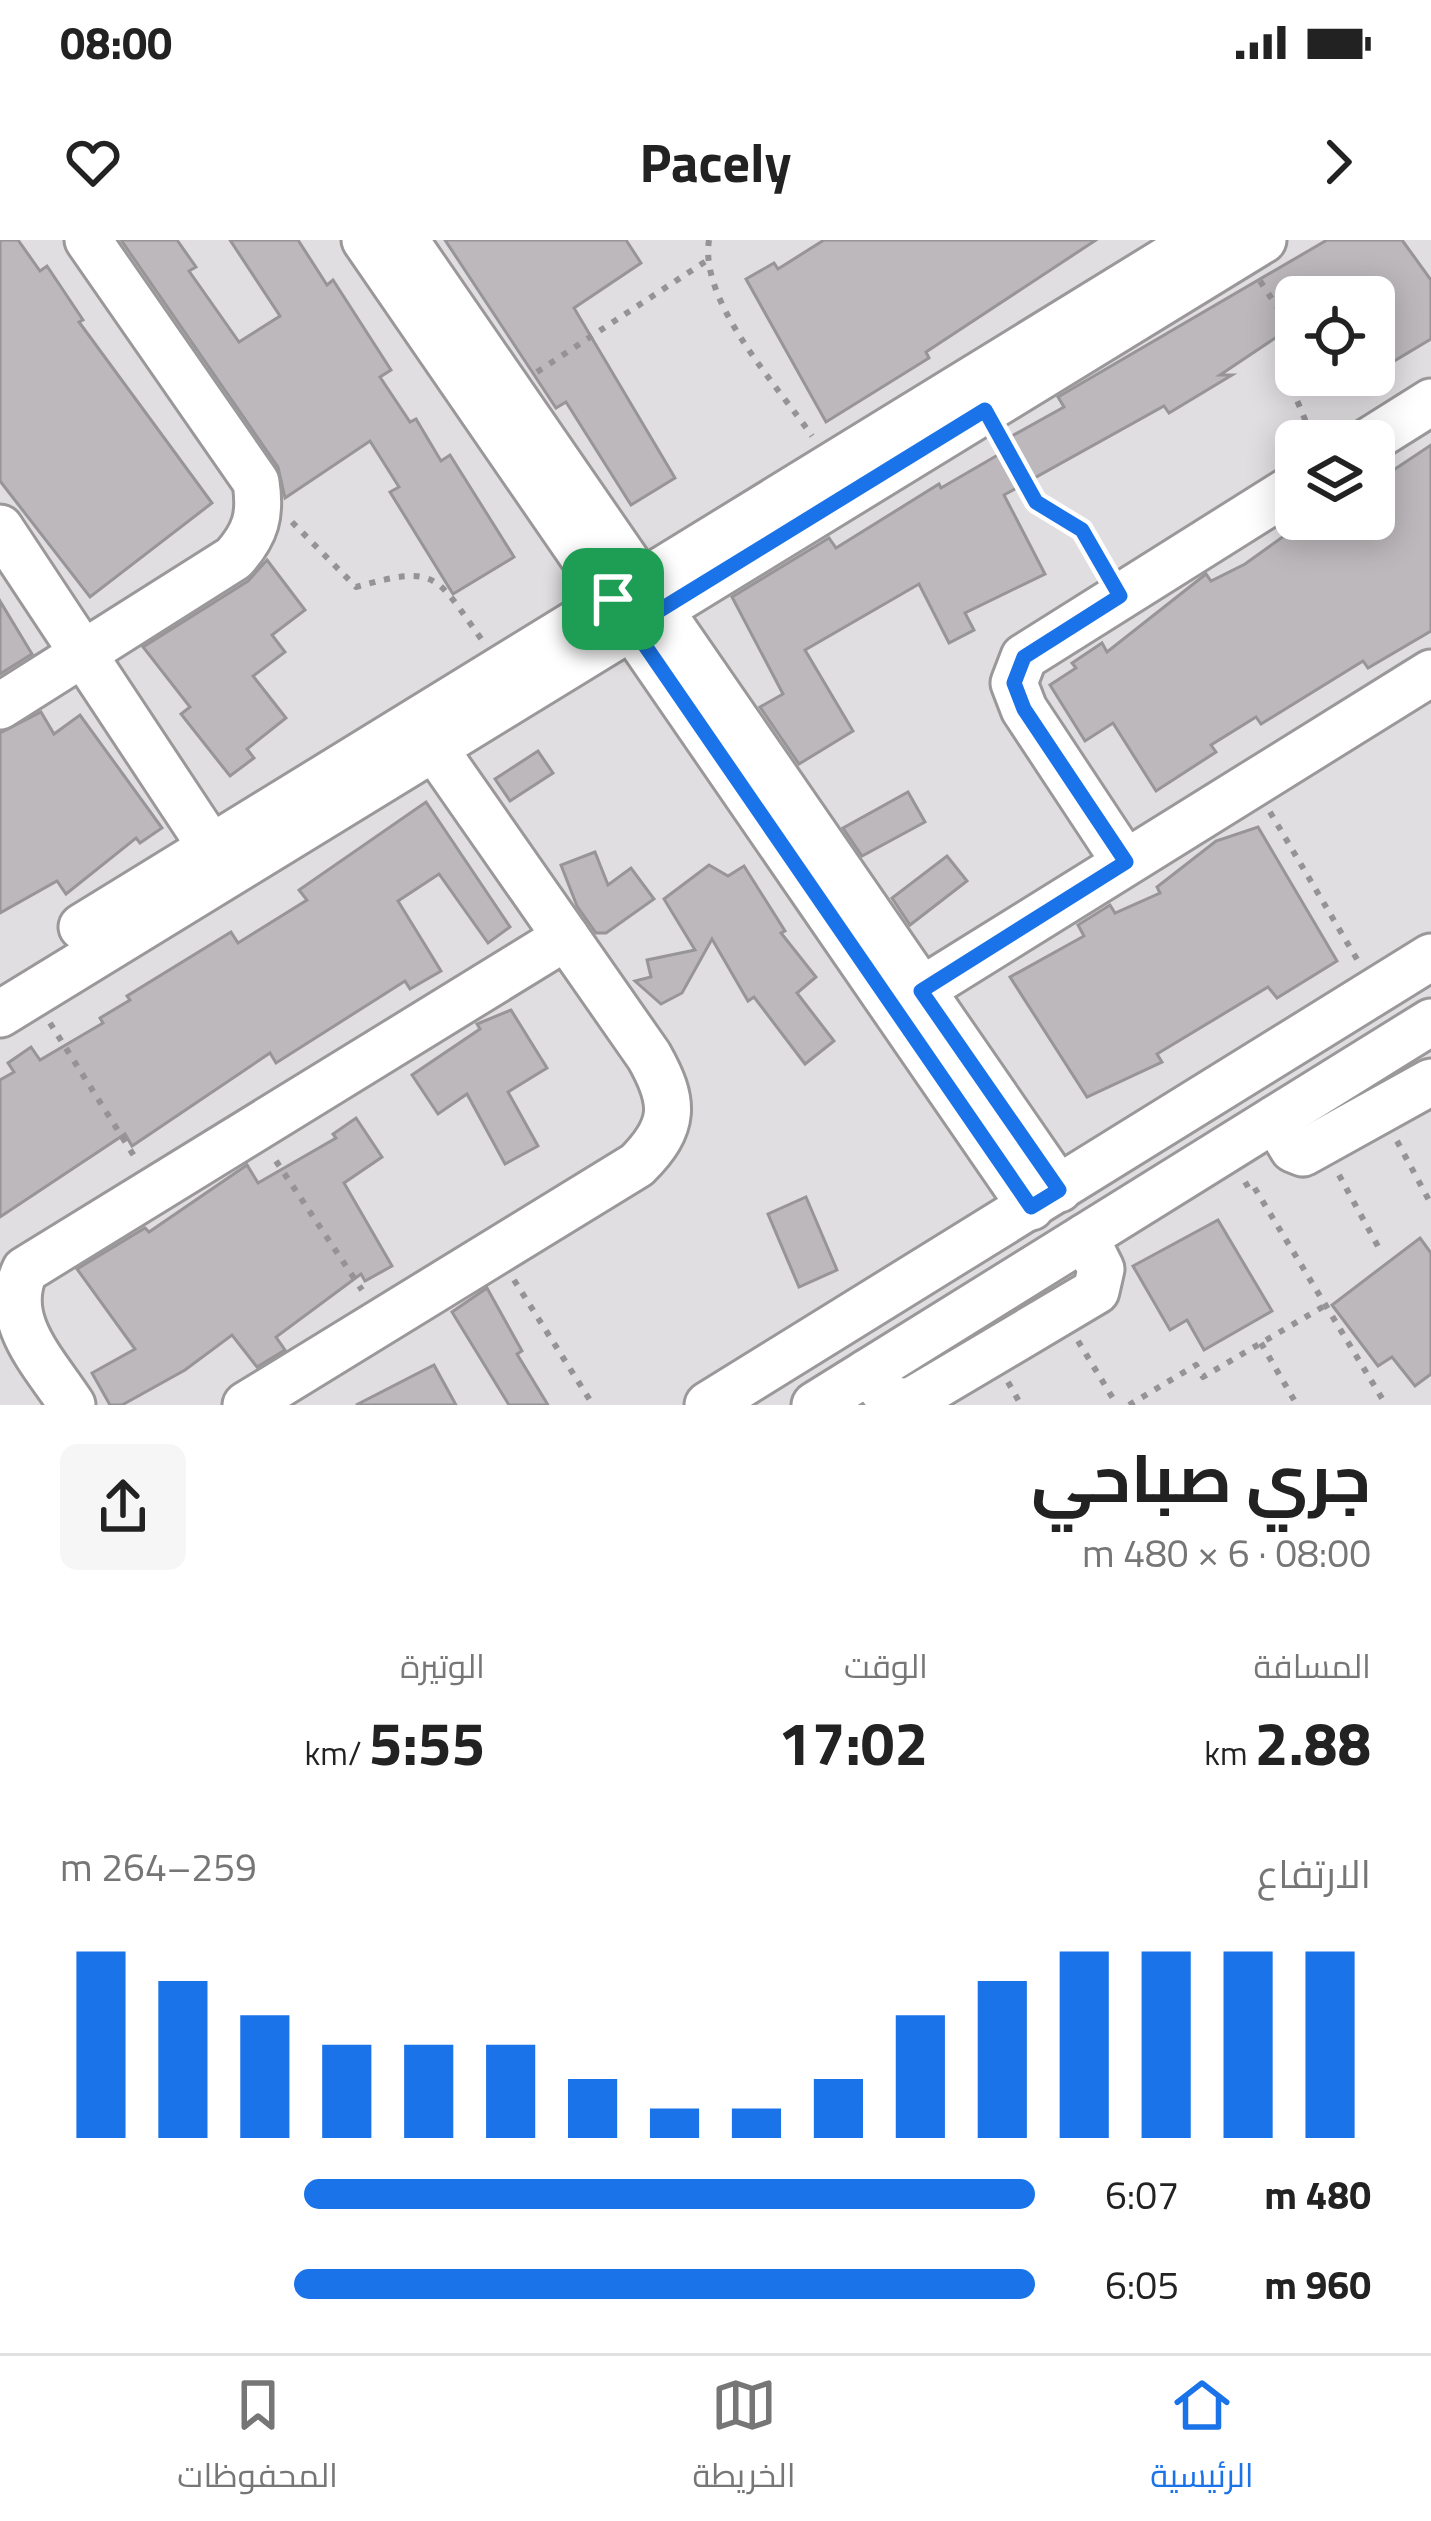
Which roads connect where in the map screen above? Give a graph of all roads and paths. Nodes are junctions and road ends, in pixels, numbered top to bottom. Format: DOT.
graph roads {
  1 [pos="88,240"];
  2 [pos="365,240"];
  3 [pos="405,240"];
  4 [pos="709,240"];
  5 [pos="1198,240"];
  6 [pos="1252,247"];
  7 [pos="706,260"];
  8 [pos="1275,293"];
  9 [pos="509,391"];
  10 [pos="1431,402"];
  11 [pos="985,410"];
  12 [pos="1395,425"];
  13 [pos="832,464"];
  14 [pos="256,482"];
  15 [pos="1275,499"];
  16 [pos="0,528"];
  17 [pos="1120,596"];
  18 [pos="636,604"];
  19 [pos="83,654"];
  20 [pos="502,668"];
  21 [pos="1431,673"];
  22 [pos="0,706"];
  23 [pos="434,748"];
  24 [pos="1253,783"];
  25 [pos="211,847"];
  26 [pos="1126,862"];
  27 [pos="566,937"];
  28 [pos="1431,957"];
  29 [pos="1376,991"];
  30 [pos="11,996"];
  31 [pos="907,999"];
  32 [pos="1431,1022"];
  33 [pos="1431,1082"];
  34 [pos="1381,1112"];
  35 [pos="1275,1119"];
  36 [pos="255,1128"];
  37 [pos="1148,1135"];
  38 [pos="1323,1145"];
  39 [pos="1175,1181"];
  40 [pos="155,1189"];
  41 [pos="1232,1193"];
  42 [pos="1045,1198"];
  43 [pos="1431,1204"];
  44 [pos="1085,1237"];
  45 [pos="1380,1250"];
  46 [pos="496,1252"];
  47 [pos="1326,1305"];
  48 [pos="1061,1312"];
  49 [pos="382,1322"];
  50 [pos="1261,1343"];
  51 [pos="868,1372"];
  52 [pos="755,1393"];
  53 [pos="72,1405"];
  54 [pos="246,1405"];
  55 [pos="593,1405"];
  56 [pos="708,1405"];
  57 [pos="815,1405"];
  58 [pos="1117,1405"];
  59 [pos="1129,1405"];
  60 [pos="1297,1405"];
  61 [pos="1385,1405"];
  1 -- 14 [label="street"];
  2 -- 18 [label="street"];
  3 -- 9 [label="street"];
  4 -- 7 [label="path"];
  5 -- 13 [label="street"];
  6 -- 8 [label="path"];
  6 -- 11 [label="street"];
  7 -- 9 [label="path"];
  7 -- 13 [label="path"];
  9 -- 18 [label="street"];
  10 -- 12 [label="street"];
  11 -- 17 [label="path"];
  11 -- 18 [label="street"];
  13 -- 18 [label="street"];
  14 -- 19 [label="street"];
  14 -- 20 [label="path"];
  15 -- 17 [label="street"];
  16 -- 19 [label="street"];
  17 -- 26 [label="street"];
  18 -- 20 [label="street"];
  18 -- 23 [label="street"];
  18 -- 31 [label="street"];
  19 -- 22 [label="street"];
  19 -- 25 [label="street"];
  20 -- 25 [label="street"];
  21 -- 24 [label="street"];
  23 -- 27 [label="street"];
  23 -- 30 [label="street"];
  24 -- 26 [label="street"];
  24 -- 29 [label="path"];
  25 -- 30 [label="street"];
  26 -- 31 [label="street"];
  27 -- 36 [label="street"];
  27 -- 46 [label="street"];
  28 -- 29 [label="street"];
  29 -- 37 [label="street"];
  30 -- 40 [label="path"];
  31 -- 42 [label="street"];
  32 -- 35 [label="street"];
  33 -- 34 [label="street"];
  34 -- 38 [label="street"];
  34 -- 43 [label="path"];
  35 -- 38 [label="street"];
  35 -- 39 [label="street"];
  36 -- 40 [label="street"];
  36 -- 49 [label="path"];
  37 -- 39 [label="street"];
  37 -- 42 [label="street"];
  38 -- 45 [label="path"];
  39 -- 44 [label="street"];
  40 -- 53 [label="street"];
  41 -- 47 [label="path"];
  42 -- 52 [label="street"];
  44 -- 48 [label="street"];
  44 -- 51 [label="street"];
  46 -- 49 [label="street"];
  46 -- 55 [label="path"];
  47 -- 50 [label="path"];
  47 -- 61 [label="path"];
  48 -- 51 [label="street"];
  48 -- 58 [label="path"];
  49 -- 54 [label="street"];
  50 -- 59 [label="path"];
  50 -- 60 [label="path"];
  51 -- 57 [label="street"];
  52 -- 56 [label="street"];
}
